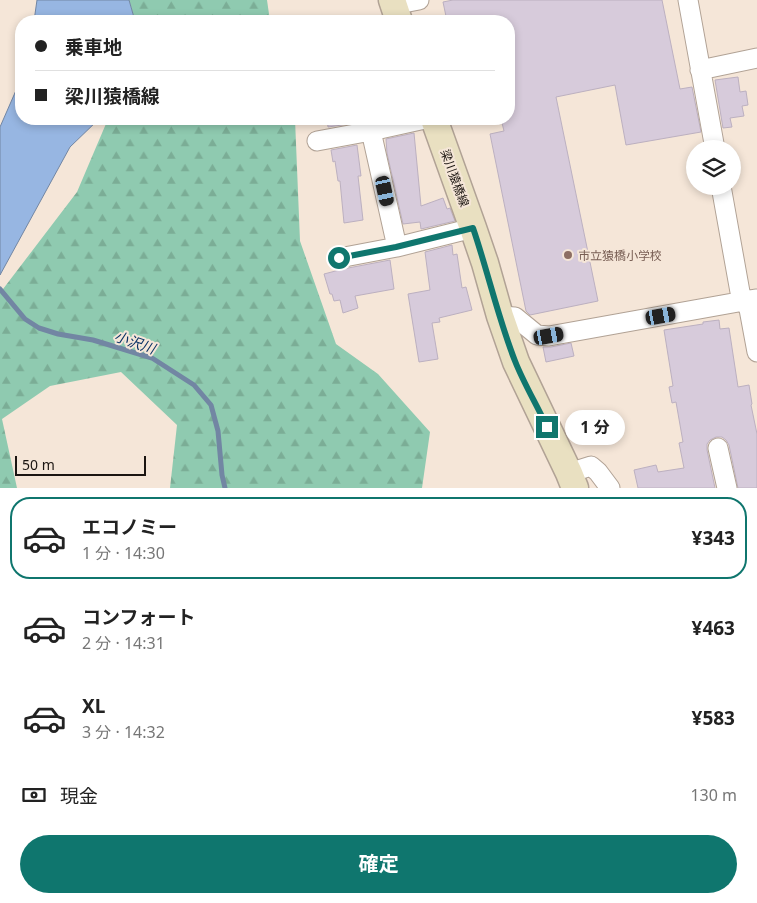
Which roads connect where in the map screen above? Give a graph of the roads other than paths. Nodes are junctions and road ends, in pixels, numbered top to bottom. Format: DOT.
graph roads {
  1 [pos="419,0"];
  2 [pos="688,0"];
  3 [pos="394,9"];
  4 [pos="757,58"];
  5 [pos="700,70"];
  6 [pos="400,125"];
  7 [pos="436,125"];
  8 [pos="371,132"];
  9 [pos="712,140"];
  10 [pos="316,141"];
  11 [pos="723,195"];
  12 [pos="473,228"];
  13 [pos="396,247"];
  14 [pos="339,258"];
  15 [pos="750,300"];
  16 [pos="500,316"];
  17 [pos="757,352"];
  18 [pos="718,448"];
  19 [pos="572,480"];
  20 [pos="610,488"];
  21 [pos="727,488"];
  1 -- 3 [label="street"];
  2 -- 5 [label="street"];
  4 -- 5 [label="street"];
  5 -- 9 [label="street"];
  6 -- 8 [label="street"];
  7 -- 12 [label="main road, 梁川猿橋線"];
  8 -- 10 [label="street"];
  8 -- 13 [label="street"];
  11 -- 15 [label="street"];
  12 -- 13 [label="street"];
  12 -- 16 [label="main road, 梁川猿橋線"];
  13 -- 14 [label="street"];
  15 -- 16 [label="street"];
  15 -- 17 [label="street"];
  16 -- 19 [label="main road, 梁川猿橋線"];
  18 -- 21 [label="street"];
  19 -- 20 [label="street"];
}
